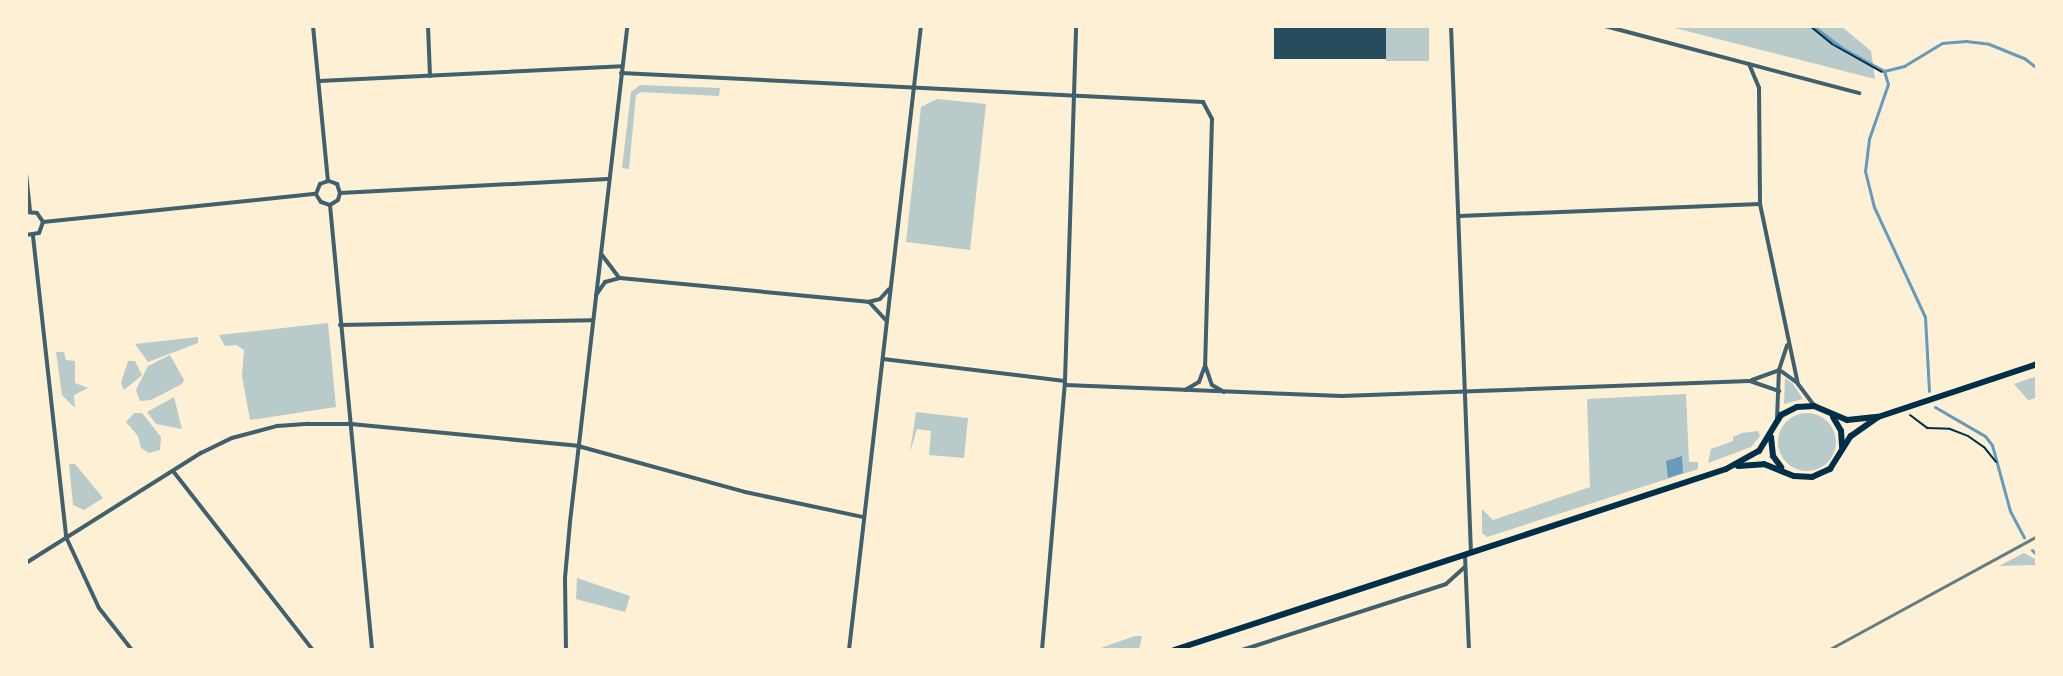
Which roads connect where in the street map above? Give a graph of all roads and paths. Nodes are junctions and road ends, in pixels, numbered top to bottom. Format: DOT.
graph roads {
  1 [pos="313,26"];
  2 [pos="428,26"];
  3 [pos="627,26"];
  4 [pos="921,26"];
  5 [pos="1076,26"];
  6 [pos="1451,26"];
  7 [pos="1605,26"];
  8 [pos="1810,26"];
  9 [pos="1749,64"];
  10 [pos="622,66"];
  11 [pos="1882,72"];
  12 [pos="621,73"];
  13 [pos="430,76"];
  14 [pos="319,81"];
  15 [pos="914,87"];
  16 [pos="1859,93"];
  17 [pos="1074,97"];
  18 [pos="26,173"];
  19 [pos="608,179"];
  20 [pos="328,181"];
  21 [pos="340,193"];
  22 [pos="316,194"];
  23 [pos="1760,204"];
  24 [pos="330,205"];
  25 [pos="28,212"];
  26 [pos="1458,216"];
  27 [pos="43,222"];
  28 [pos="26,235"];
  29 [pos="33,236"];
  30 [pos="600,250"];
  31 [pos="620,278"];
  32 [pos="890,287"];
  33 [pos="594,302"];
  34 [pos="868,302"];
  35 [pos="592,320"];
  36 [pos="886,321"];
  37 [pos="340,325"];
  38 [pos="1788,343"];
  39 [pos="883,359"];
  40 [pos="2037,364"];
  41 [pos="1205,365"];
  42 [pos="1779,370"];
  43 [pos="1750,381"];
  44 [pos="1065,383"];
  45 [pos="1798,384"];
  46 [pos="1183,390"];
  47 [pos="1464,391"];
  48 [pos="1779,391"];
  49 [pos="1224,392"];
  50 [pos="1814,406"];
  51 [pos="1903,409"];
  52 [pos="1831,415"];
  53 [pos="1878,417"];
  54 [pos="1777,420"];
  55 [pos="351,424"];
  56 [pos="1771,433"];
  57 [pos="578,446"];
  58 [pos="1841,451"];
  59 [pos="1996,462"];
  60 [pos="1782,468"];
  61 [pos="1726,469"];
  62 [pos="173,471"];
  63 [pos="863,517"];
  64 [pos="66,537"];
  65 [pos="1468,554"];
  66 [pos="26,563"];
  67 [pos="1465,567"];
  68 [pos="132,650"];
  69 [pos="313,650"];
  70 [pos="372,650"];
  71 [pos="566,650"];
  72 [pos="849,650"];
  73 [pos="1042,650"];
  74 [pos="1174,650"];
  75 [pos="1242,650"];
  76 [pos="1469,650"];
  1 -- 14 [label="street"];
  2 -- 13 [label="street"];
  3 -- 10 [label="street"];
  4 -- 15 [label="street"];
  5 -- 17 [label="street"];
  6 -- 26 [label="street"];
  7 -- 9 [label="street"];
  8 -- 11 [label="path"];
  9 -- 16 [label="street"];
  9 -- 23 [label="street"];
  10 -- 12 [label="street"];
  10 -- 13 [label="street"];
  12 -- 15 [label="street"];
  12 -- 19 [label="street"];
  13 -- 14 [label="street"];
  14 -- 20 [label="street"];
  15 -- 17 [label="street"];
  15 -- 32 [label="street"];
  17 -- 41 [label="street"];
  17 -- 44 [label="street"];
  18 -- 25 [label="street"];
  19 -- 21 [label="street"];
  19 -- 30 [label="street"];
  20 -- 21 [label="street"];
  20 -- 22 [label="street"];
  21 -- 24 [label="street"];
  22 -- 24 [label="street"];
  22 -- 27 [label="street"];
  23 -- 26 [label="street"];
  23 -- 38 [label="street"];
  24 -- 37 [label="street"];
  25 -- 27 [label="street"];
  26 -- 47 [label="street"];
  27 -- 29 [label="street"];
  28 -- 29 [label="street"];
  29 -- 64 [label="street"];
  30 -- 31 [label="street"];
  30 -- 33 [label="street"];
  31 -- 33 [label="street"];
  31 -- 34 [label="street"];
  32 -- 34 [label="street"];
  32 -- 36 [label="street"];
  33 -- 35 [label="street"];
  34 -- 36 [label="street"];
  35 -- 37 [label="street"];
  35 -- 57 [label="street"];
  36 -- 39 [label="street"];
  37 -- 55 [label="street"];
  38 -- 42 [label="street"];
  38 -- 45 [label="street"];
  39 -- 44 [label="street"];
  39 -- 63 [label="street"];
  40 -- 51 [label="main road"];
  41 -- 46 [label="street"];
  41 -- 49 [label="street"];
  42 -- 43 [label="street"];
  42 -- 45 [label="street"];
  42 -- 48 [label="street"];
  43 -- 47 [label="street"];
  43 -- 48 [label="street"];
  44 -- 46 [label="street"];
  44 -- 73 [label="street"];
  45 -- 50 [label="street"];
  46 -- 49 [label="street"];
  47 -- 49 [label="street"];
  47 -- 65 [label="street"];
  48 -- 54 [label="street"];
  50 -- 52 [label="main road"];
  50 -- 54 [label="main road"];
  51 -- 53 [label="main road"];
  51 -- 59 [label="path"];
  52 -- 53 [label="main road"];
  52 -- 58 [label="main road"];
  53 -- 58 [label="main road"];
  54 -- 56 [label="main road"];
  55 -- 57 [label="street"];
  55 -- 62 [label="street"];
  55 -- 70 [label="street"];
  56 -- 60 [label="main road"];
  56 -- 61 [label="main road"];
  57 -- 63 [label="street"];
  57 -- 71 [label="street"];
  58 -- 60 [label="main road"];
  60 -- 61 [label="main road"];
  61 -- 65 [label="main road"];
  62 -- 64 [label="street"];
  62 -- 69 [label="street"];
  63 -- 72 [label="street"];
  64 -- 66 [label="street"];
  64 -- 68 [label="street"];
  65 -- 67 [label="street"];
  65 -- 74 [label="main road"];
  67 -- 75 [label="street"];
  67 -- 76 [label="street"];
}
